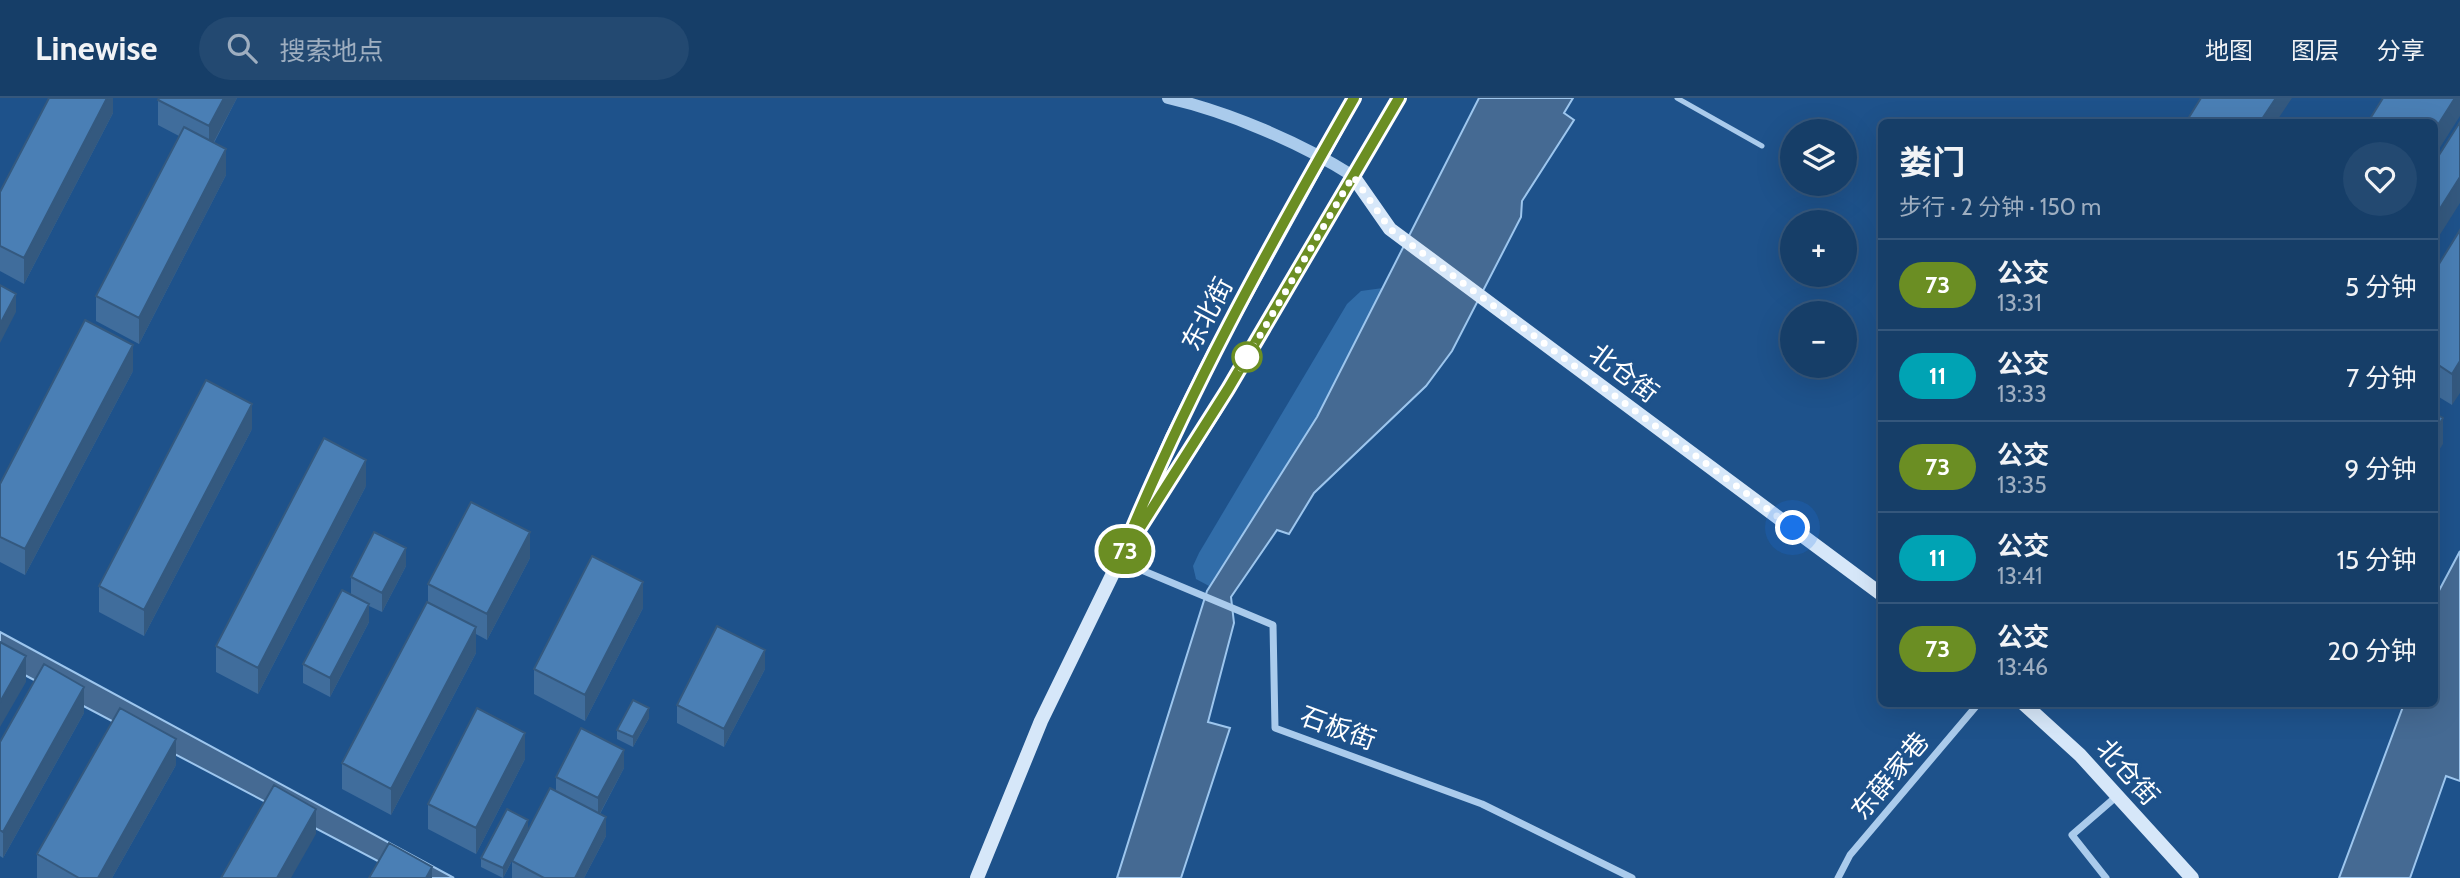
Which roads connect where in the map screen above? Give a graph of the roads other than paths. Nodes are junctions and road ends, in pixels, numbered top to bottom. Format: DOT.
graph roads {
  1 [pos="1168,98"];
  2 [pos="1354,98"];
  3 [pos="1399,98"];
  4 [pos="1677,98"];
  5 [pos="1762,146"];
  6 [pos="1321,156"];
  7 [pos="1353,176"];
  8 [pos="1119,561"];
  9 [pos="1878,592"];
  10 [pos="1975,707"];
  11 [pos="2027,707"];
  12 [pos="2117,796"];
  13 [pos="977,878"];
  14 [pos="1632,878"];
  15 [pos="1838,878"];
  16 [pos="2106,878"];
  17 [pos="2192,878"];
  1 -- 6 [label="street"];
  2 -- 6 [label="main road, 东北街"];
  3 -- 7 [label="main road, 东北街"];
  4 -- 5 [label="lane"];
  6 -- 7 [label="street"];
  6 -- 8 [label="main road, 东北街"];
  7 -- 8 [label="main road, 东北街"];
  7 -- 9 [label="main road, 北仓街"];
  8 -- 13 [label="main road, 东北街"];
  8 -- 14 [label="street, 石板街"];
  10 -- 15 [label="street, 东薛家巷"];
  11 -- 12 [label="main road, 北仓街"];
  12 -- 16 [label="street"];
  12 -- 17 [label="main road, 北仓街"];
}
